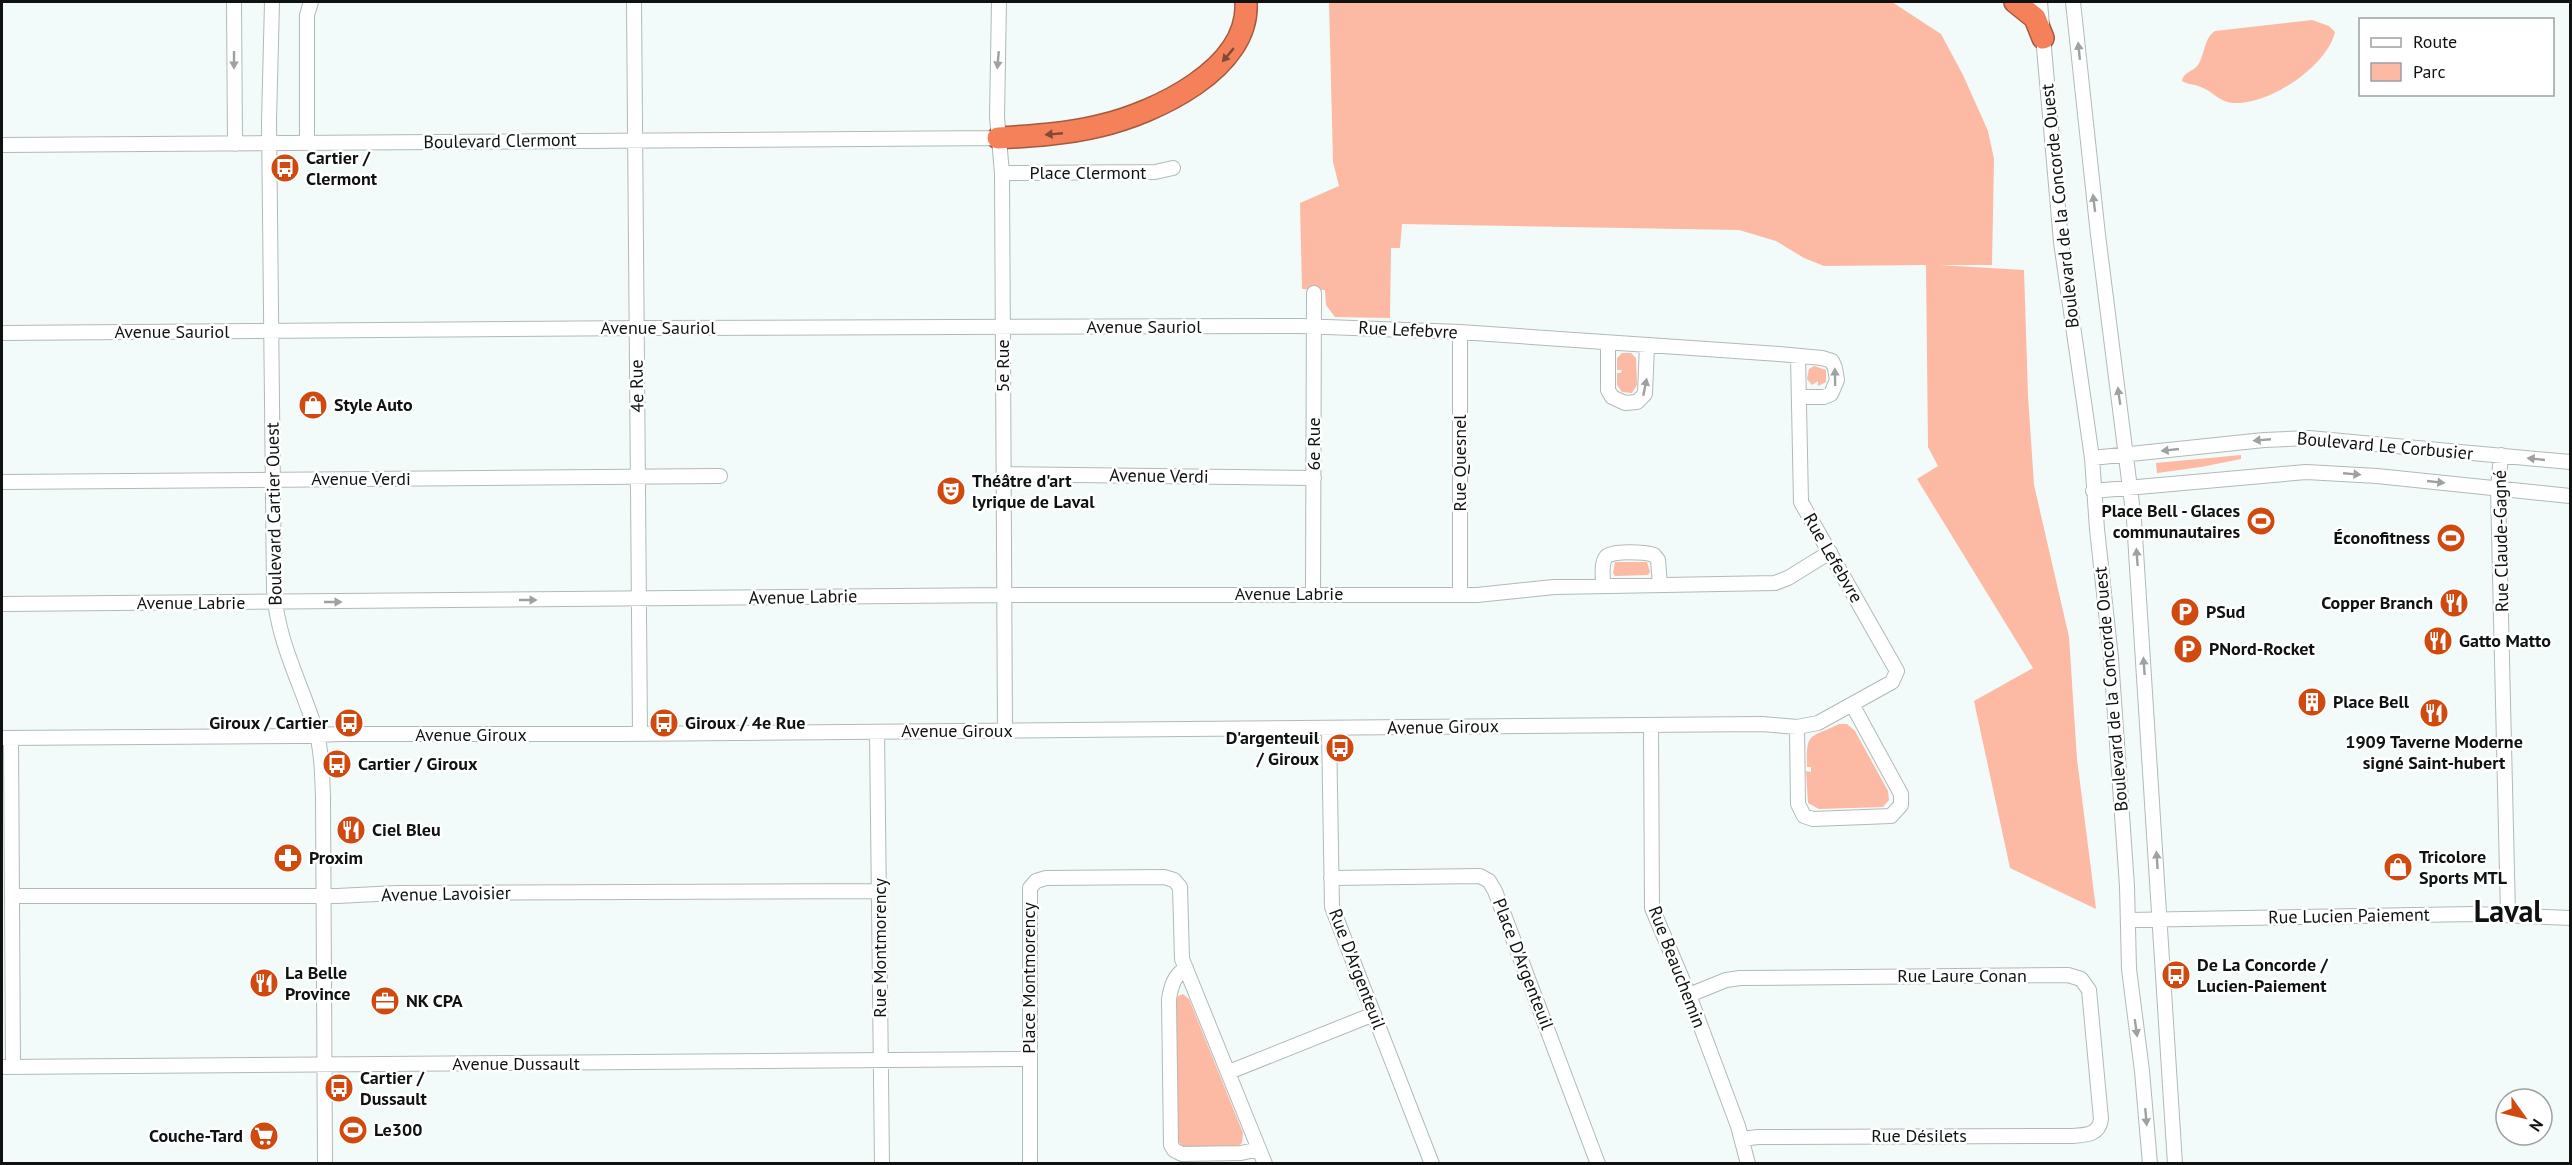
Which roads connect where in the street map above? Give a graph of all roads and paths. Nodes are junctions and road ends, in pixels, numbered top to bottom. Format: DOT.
graph roads {
  1 [pos="234,2"];
  2 [pos="272,2"];
  3 [pos="311,2"];
  4 [pos="634,2"];
  5 [pos="999,2"];
  6 [pos="1246,2"];
  7 [pos="2015,2"];
  8 [pos="2040,2"];
  9 [pos="2073,2"];
  10 [pos="2043,38"];
  11 [pos="998,138"];
  12 [pos="635,140"];
  13 [pos="269,143"];
  14 [pos="307,143"];
  15 [pos="235,144"];
  16 [pos="2,145"];
  17 [pos="1173,168"];
  18 [pos="1002,173"];
  19 [pos="1314,293"];
  20 [pos="1315,326"];
  21 [pos="1003,327"];
  22 [pos="637,328"];
  23 [pos="271,332"];
  24 [pos="1461,332"];
  25 [pos="2,333"];
  26 [pos="1608,343"];
  27 [pos="1647,345"];
  28 [pos="1798,356"];
  29 [pos="1799,397"];
  30 [pos="2127,454"];
  31 [pos="2501,455"];
  32 [pos="2092,458"];
  33 [pos="2571,462"];
  34 [pos="1004,474"];
  35 [pos="638,477"];
  36 [pos="720,477"];
  37 [pos="1314,478"];
  38 [pos="273,479"];
  39 [pos="2,482"];
  40 [pos="2131,487"];
  41 [pos="2498,489"];
  42 [pos="2093,490"];
  43 [pos="2571,496"];
  44 [pos="1830,552"];
  45 [pos="1660,585"];
  46 [pos="1603,586"];
  47 [pos="1313,594"];
  48 [pos="1005,595"];
  49 [pos="1460,595"];
  50 [pos="639,599"];
  51 [pos="275,602"];
  52 [pos="2,604"];
  53 [pos="1897,675"];
  54 [pos="1853,706"];
  55 [pos="1651,726"];
  56 [pos="1797,727"];
  57 [pos="1329,729"];
  58 [pos="1005,731"];
  59 [pos="878,732"];
  60 [pos="640,734"];
  61 [pos="316,735"];
  62 [pos="6,738"];
  63 [pos="1331,878"];
  64 [pos="880,891"];
  65 [pos="12,896"];
  66 [pos="324,896"];
  67 [pos="2508,915"];
  68 [pos="2571,918"];
  69 [pos="2160,919"];
  70 [pos="2128,920"];
  71 [pos="1186,968"];
  72 [pos="1689,995"];
  73 [pos="1374,1014"];
  74 [pos="1030,1059"];
  75 [pos="881,1062"];
  76 [pos="325,1066"];
  77 [pos="7,1067"];
  78 [pos="1228,1072"];
  79 [pos="2095,1131"];
  80 [pos="1742,1139"];
  81 [pos="1259,1149"];
  82 [pos="325,1164"];
  83 [pos="882,1164"];
  84 [pos="1030,1164"];
  85 [pos="1265,1164"];
  86 [pos="1432,1164"];
  87 [pos="1598,1164"];
  88 [pos="1748,1164"];
  89 [pos="2150,1164"];
  90 [pos="2175,1164"];
  1 -- 15 [label="street, one-way"];
  2 -- 13 [label="street, Boulevard Cartier Ouest"];
  3 -- 14 [label="street"];
  4 -- 12 [label="street, 4e Rue"];
  5 -- 11 [label="street, 5e Rue, one-way"];
  6 -- 11 [label="highway, one-way"];
  7 -- 10 [label="highway"];
  8 -- 10 [label="street, Boulevard de la Concorde Ouest"];
  30 -- 9 [label="street, Boulevard de la Concorde Ouest, one-way"];
  10 -- 32 [label="street, Boulevard de la Concorde Ouest"];
  11 -- 12 [label="street, Boulevard Clermont"];
  11 -- 18 [label="street, 5e Rue"];
  12 -- 14 [label="street, Boulevard Clermont"];
  12 -- 22 [label="street, 4e Rue"];
  13 -- 14 [label="street, Boulevard Clermont"];
  13 -- 15 [label="street, Boulevard Clermont"];
  13 -- 23 [label="street, Boulevard Cartier Ouest"];
  15 -- 16 [label="street, Boulevard Clermont"];
  17 -- 18 [label="street, Place Clermont"];
  18 -- 21 [label="street, 5e Rue"];
  19 -- 20 [label="street, 6e Rue"];
  20 -- 21 [label="street, Avenue Sauriol"];
  20 -- 24 [label="street, Rue Lefebvre"];
  20 -- 37 [label="street, 6e Rue"];
  21 -- 22 [label="street, Avenue Sauriol"];
  21 -- 34 [label="street, 5e Rue"];
  22 -- 23 [label="street, Avenue Sauriol"];
  22 -- 35 [label="street, 4e Rue"];
  23 -- 25 [label="street, Avenue Sauriol"];
  23 -- 38 [label="street, Boulevard Cartier Ouest"];
  24 -- 26 [label="street, Rue Lefebvre"];
  24 -- 49 [label="street, Rue Quesnel"];
  26 -- 27 [label="street, Rue Lefebvre"];
  26 -- 27 [label="street, one-way"];
  27 -- 28 [label="street, Rue Lefebvre"];
  28 -- 29 [label="street, Rue Lefebvre"];
  29 -- 28 [label="street, Rue Lefebvre, one-way"];
  29 -- 44 [label="street, Rue Lefebvre"];
  31 -- 30 [label="street, Boulevard Le Corbusier, one-way"];
  30 -- 32 [label="street, Boulevard Le Corbusier"];
  30 -- 40 [label="street, Boulevard de la Concorde Ouest"];
  33 -- 31 [label="street, Boulevard Le Corbusier, one-way"];
  31 -- 41 [label="street, Rue Claude-Gagné"];
  32 -- 42 [label="street, Boulevard de la Concorde Ouest"];
  34 -- 37 [label="street, Avenue Verdi"];
  34 -- 48 [label="street, 5e Rue"];
  35 -- 36 [label="street, Avenue Verdi"];
  35 -- 38 [label="street, Avenue Verdi"];
  35 -- 50 [label="street, 4e Rue"];
  37 -- 47 [label="street, 6e Rue"];
  38 -- 39 [label="street, Avenue Verdi"];
  38 -- 51 [label="street, Boulevard Cartier Ouest"];
  40 -- 41 [label="street, Boulevard Le Corbusier, one-way"];
  40 -- 42 [label="street, Boulevard Le Corbusier"];
  69 -- 40 [label="street, Boulevard de la Concorde Ouest, one-way"];
  41 -- 43 [label="street, Boulevard Le Corbusier"];
  41 -- 67 [label="street, Rue Claude-Gagné"];
  42 -- 70 [label="street, Boulevard de la Concorde Ouest"];
  44 -- 45 [label="street, Avenue Labrie"];
  44 -- 53 [label="street, Rue Lefebvre"];
  45 -- 46 [label="street, Avenue Labrie"];
  45 -- 46 [label="street"];
  46 -- 49 [label="street, Avenue Labrie"];
  47 -- 48 [label="street, Avenue Labrie"];
  47 -- 49 [label="street, Avenue Labrie"];
  48 -- 50 [label="street, Avenue Labrie"];
  48 -- 58 [label="street, 5e Rue"];
  51 -- 50 [label="street, Avenue Labrie, one-way"];
  50 -- 60 [label="street, 4e Rue"];
  51 -- 52 [label="street, Avenue Labrie"];
  51 -- 61 [label="street, Boulevard Cartier Ouest"];
  53 -- 54 [label="street, Avenue Giroux"];
  54 -- 56 [label="street, Avenue Giroux"];
  54 -- 56 [label="street"];
  55 -- 56 [label="street, Avenue Giroux"];
  55 -- 57 [label="street, Avenue Giroux"];
  55 -- 72 [label="street, Rue Beauchemin"];
  57 -- 58 [label="street, Avenue Giroux"];
  57 -- 63 [label="street, Rue D'Argenteuil"];
  58 -- 59 [label="street, Avenue Giroux"];
  59 -- 60 [label="street, Avenue Giroux"];
  59 -- 64 [label="street, Rue Montmorency"];
  60 -- 61 [label="street, Avenue Giroux"];
  61 -- 62 [label="street, Avenue Giroux"];
  61 -- 66 [label="street, Boulevard Cartier Ouest"];
  62 -- 65 [label="street"];
  63 -- 73 [label="street, Rue D'Argenteuil"];
  63 -- 87 [label="street, Place D'Argenteuil"];
  64 -- 66 [label="street, Avenue Lavoisier"];
  64 -- 75 [label="street, Rue Montmorency"];
  65 -- 66 [label="street, Avenue Lavoisier"];
  65 -- 77 [label="street"];
  66 -- 76 [label="street, Boulevard Cartier Ouest"];
  67 -- 68 [label="street, Rue Lucien Paiement"];
  67 -- 69 [label="street, Rue Lucien Paiement"];
  69 -- 70 [label="street, Rue Lucien Paiement"];
  69 -- 90 [label="street, Boulevard de la Concorde Ouest"];
  70 -- 89 [label="street, Boulevard de la Concorde Ouest, one-way"];
  71 -- 74 [label="street, Place Montmorency"];
  71 -- 78 [label="street, Place Montmorency"];
  71 -- 81 [label="street"];
  72 -- 79 [label="street, Rue Laure Conan"];
  72 -- 80 [label="street, Rue Beauchemin"];
  73 -- 78 [label="street"];
  73 -- 86 [label="street, Rue D'Argenteuil"];
  74 -- 75 [label="street, Avenue Dussault"];
  74 -- 84 [label="street, Place Montmorency"];
  75 -- 76 [label="street, Avenue Dussault"];
  75 -- 83 [label="street, Rue Montmorency"];
  76 -- 77 [label="street, Avenue Dussault"];
  76 -- 82 [label="street, Boulevard Cartier Ouest"];
  78 -- 81 [label="street, Place Montmorency"];
  79 -- 80 [label="street, Rue Désilets"];
  80 -- 88 [label="street, Rue Beauchemin"];
  81 -- 85 [label="street, Place Montmorency"];
}
